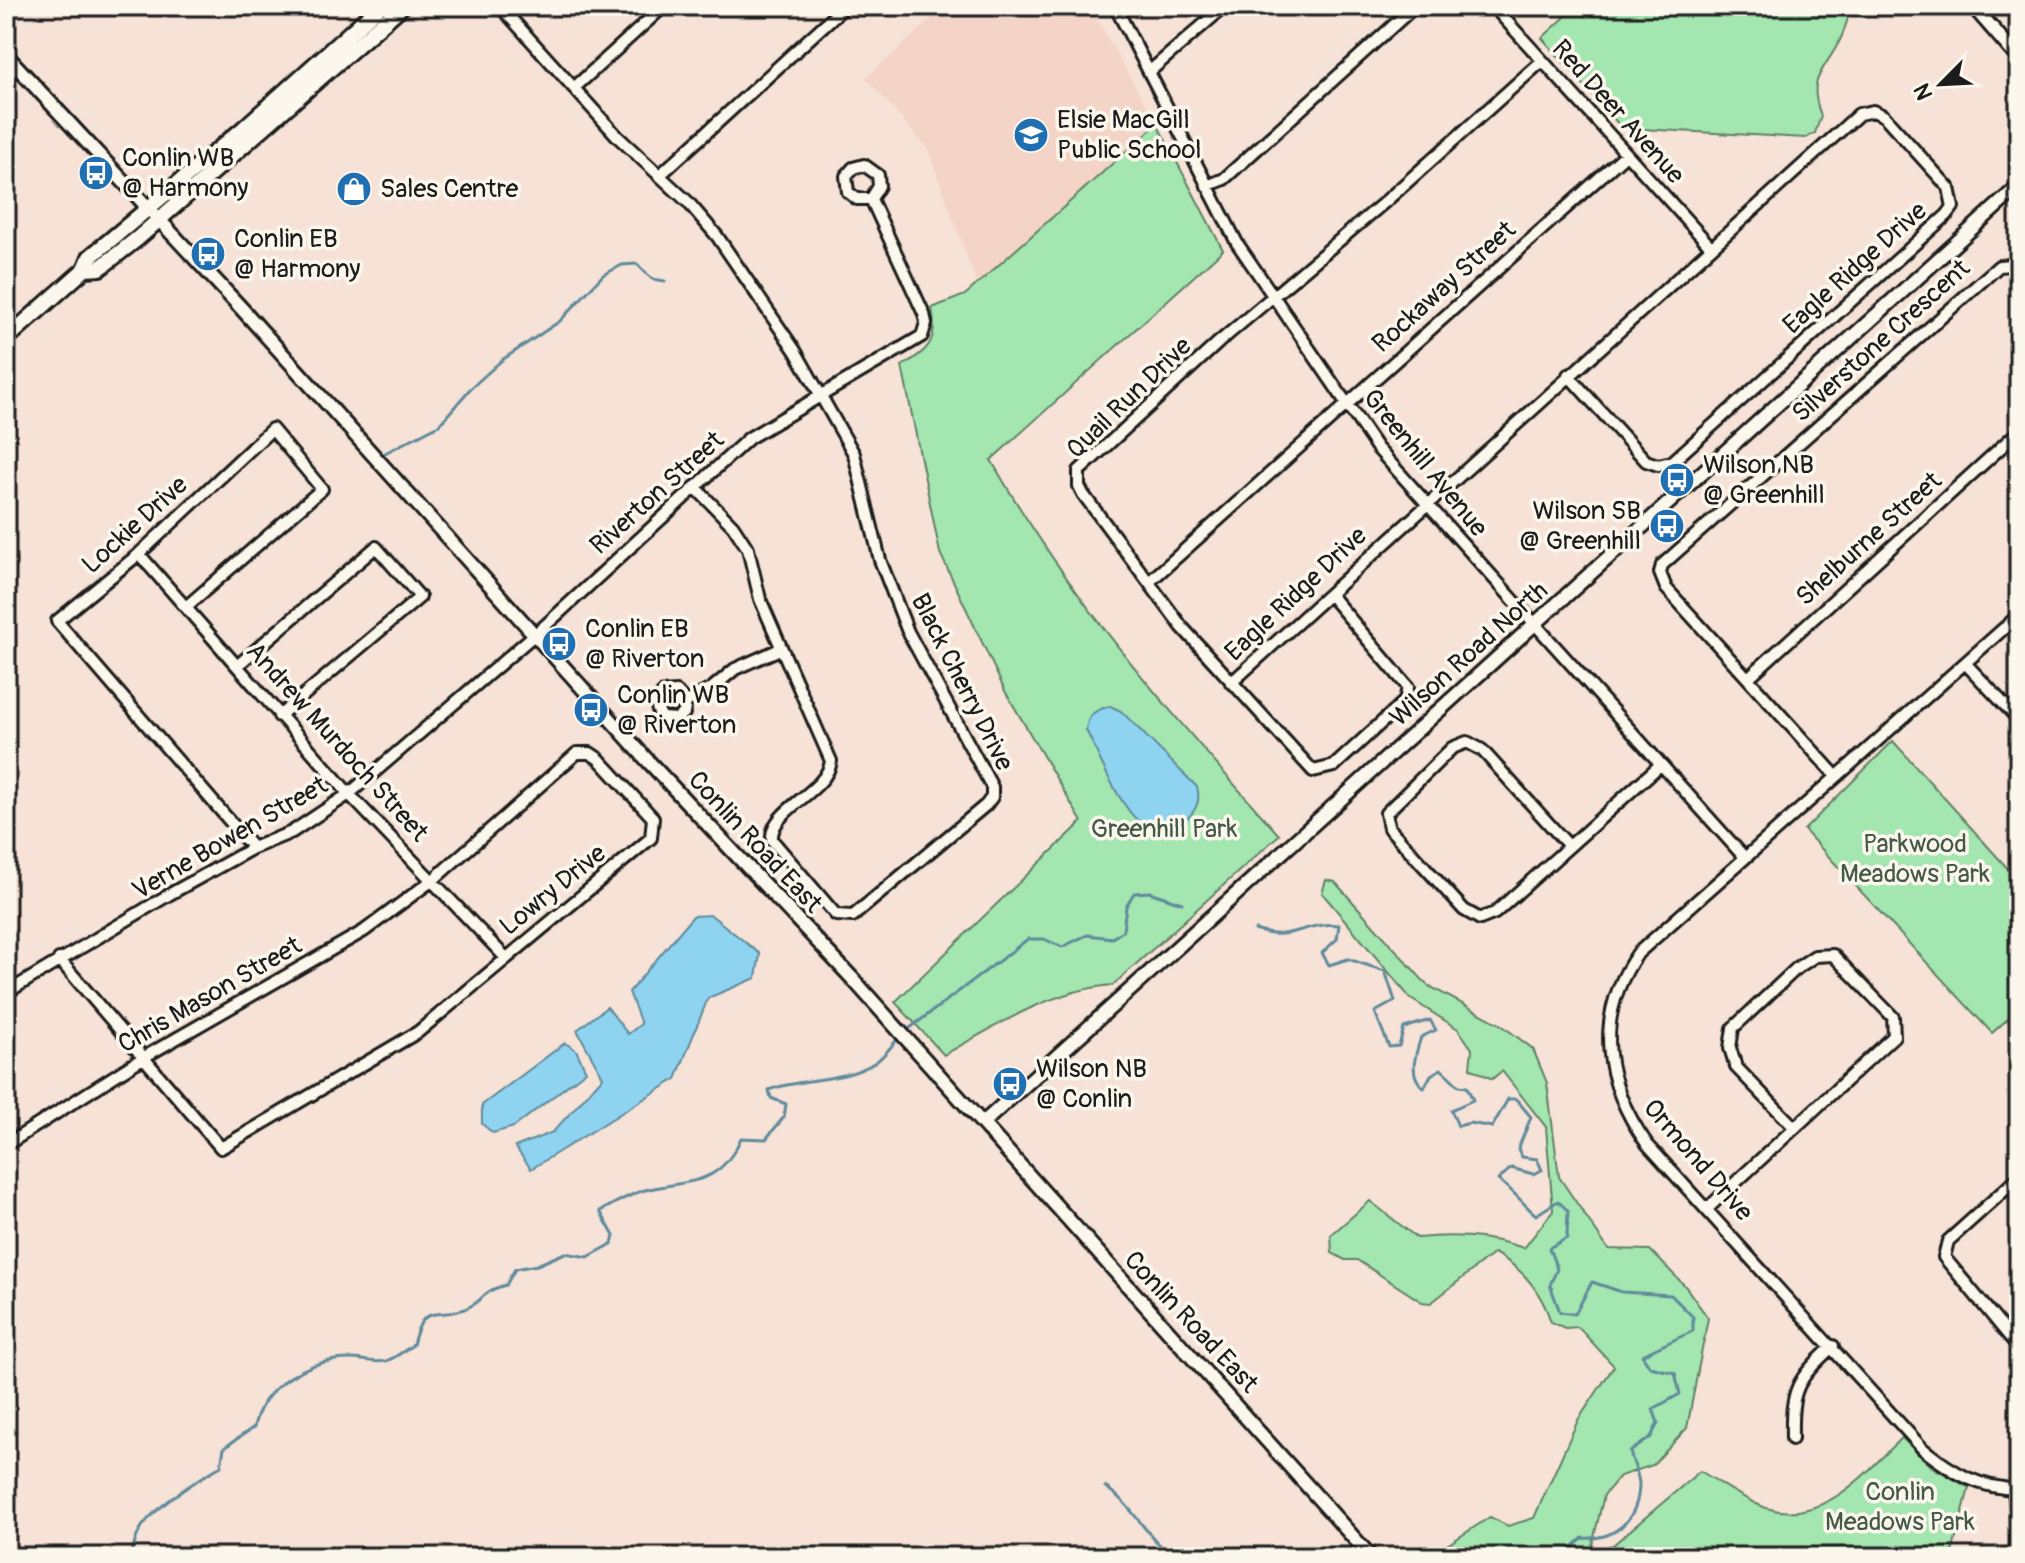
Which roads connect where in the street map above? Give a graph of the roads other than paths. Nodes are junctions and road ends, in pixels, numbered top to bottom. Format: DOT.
graph roads {
  1 [pos="380,6"];
  2 [pos="402,6"];
  3 [pos="500,6"];
  4 [pos="845,6"];
  5 [pos="1115,6"];
  6 [pos="1225,6"];
  7 [pos="1415,6"];
  8 [pos="1493,6"];
  9 [pos="1973,6"];
  10 [pos="662,7"];
  11 [pos="6,55"];
  12 [pos="2019,59"];
  13 [pos="1542,61"];
  14 [pos="1149,72"];
  15 [pos="574,88"];
  16 [pos="1626,154"];
  17 [pos="659,176"];
  18 [pos="1207,186"];
  19 [pos="2019,186"];
  20 [pos="871,199"];
  21 [pos="147,209"];
  22 [pos="158,221"];
  23 [pos="1711,247"];
  24 [pos="85,269"];
  25 [pos="2019,271"];
  26 [pos="1274,297"];
  27 [pos="6,339"];
  28 [pos="1568,375"];
  29 [pos="821,396"];
  30 [pos="1347,403"];
  31 [pos="2019,431"];
  32 [pos="695,487"];
  33 [pos="1426,504"];
  34 [pos="139,554"];
  35 [pos="1149,582"];
  36 [pos="1330,595"];
  37 [pos="187,606"];
  38 [pos="2019,615"];
  39 [pos="1534,625"];
  40 [pos="534,635"];
  41 [pos="780,649"];
  42 [pos="1966,664"];
  43 [pos="238,665"];
  44 [pos="1748,678"];
  45 [pos="1231,683"];
  46 [pos="686,702"];
  47 [pos="279,716"];
  48 [pos="2019,720"];
  49 [pos="1659,766"];
  50 [pos="1836,776"];
  51 [pos="349,794"];
  52 [pos="1569,846"];
  53 [pos="253,848"];
  54 [pos="1745,858"];
  55 [pos="434,879"];
  56 [pos="505,957"];
  57 [pos="59,959"];
  58 [pos="6,993"];
  59 [pos="146,1056"];
  60 [pos="983,1123"];
  61 [pos="1795,1128"];
  62 [pos="6,1145"];
  63 [pos="2019,1177"];
  64 [pos="1708,1208"];
  65 [pos="1833,1346"];
  66 [pos="2019,1348"];
  67 [pos="1792,1439"];
  68 [pos="2016,1489"];
  69 [pos="2019,1542"];
  70 [pos="1371,1557"];
  1 -- 21 [label="main road"];
  2 -- 22 [label="main road"];
  3 -- 15 [label="street, Black Cherry Drive"];
  4 -- 17 [label="street"];
  5 -- 14 [label="street, Greenhill Avenue"];
  6 -- 14 [label="street"];
  7 -- 18 [label="street"];
  8 -- 13 [label="street, Red Deer Avenue"];
  9 -- 12 [label="street"];
  10 -- 15 [label="street"];
  11 -- 21 [label="street, Conlin Road East"];
  13 -- 16 [label="street, Red Deer Avenue"];
  13 -- 26 [label="street, Quail Run Drive"];
  14 -- 18 [label="street, Greenhill Avenue"];
  15 -- 17 [label="street, Black Cherry Drive"];
  16 -- 23 [label="street, Red Deer Avenue"];
  16 -- 30 [label="street, Rockaway Street"];
  17 -- 29 [label="street, Black Cherry Drive"];
  18 -- 26 [label="street, Greenhill Avenue"];
  19 -- 39 [label="street, Wilson Road North"];
  20 -- 29 [label="street, Riverton Street"];
  21 -- 22 [label="street, Conlin Road East"];
  21 -- 24 [label="main road"];
  22 -- 24 [label="main road"];
  22 -- 40 [label="street, Conlin Road East"];
  23 -- 28 [label="street, Eagle Ridge Drive"];
  23 -- 28 [label="street, Eagle Ridge Drive"];
  24 -- 27 [label="main road"];
  25 -- 44 [label="street, Silverstone Crescent"];
  26 -- 30 [label="street, Greenhill Avenue"];
  26 -- 35 [label="street, Quail Run Drive"];
  28 -- 33 [label="street, Eagle Ridge Drive"];
  29 -- 32 [label="street, Riverton Street"];
  29 -- 41 [label="street, Black Cherry Drive"];
  30 -- 33 [label="street, Greenhill Avenue"];
  30 -- 35 [label="street, Rockaway Street"];
  31 -- 44 [label="street, Shelburne Street"];
  32 -- 40 [label="street, Riverton Street"];
  32 -- 41 [label="street, Black Cherry Drive"];
  33 -- 36 [label="street, Eagle Ridge Drive"];
  33 -- 39 [label="street, Greenhill Avenue"];
  34 -- 37 [label="street, Andrew Murdoch Street"];
  34 -- 37 [label="street, Lockie Drive"];
  34 -- 53 [label="street, Lockie Drive"];
  35 -- 45 [label="street, Quail Run Drive"];
  36 -- 45 [label="street, Eagle Ridge Drive"];
  36 -- 45 [label="street, Quail Run Drive"];
  37 -- 43 [label="street, Andrew Murdoch Street"];
  38 -- 42 [label="street, Ormond Drive"];
  39 -- 49 [label="street, Greenhill Avenue"];
  39 -- 60 [label="street, Wilson Road North"];
  40 -- 51 [label="street, Verne Bowen Street"];
  40 -- 60 [label="street, Conlin Road East"];
  41 -- 46 [label="street"];
  42 -- 48 [label="street"];
  42 -- 50 [label="street, Ormond Drive"];
  43 -- 47 [label="street, Andrew Murdoch Street"];
  43 -- 47 [label="street"];
  44 -- 50 [label="street, Silverstone Crescent"];
  47 -- 51 [label="street, Andrew Murdoch Street"];
  49 -- 52 [label="street"];
  49 -- 54 [label="street, Greenhill Avenue"];
  50 -- 54 [label="street, Ormond Drive"];
  51 -- 53 [label="street, Verne Bowen Street"];
  51 -- 55 [label="street, Andrew Murdoch Street"];
  52 -- 52 [label="street"];
  53 -- 57 [label="street, Verne Bowen Street"];
  54 -- 64 [label="street, Ormond Drive"];
  55 -- 56 [label="street, Andrew Murdoch Street"];
  55 -- 56 [label="street, Lowry Drive"];
  55 -- 59 [label="street, Chris Mason Street"];
  56 -- 59 [label="street, Lowry Drive"];
  57 -- 58 [label="street, Verne Bowen Street"];
  57 -- 59 [label="street"];
  59 -- 62 [label="street, Chris Mason Street"];
  60 -- 70 [label="street, Conlin Road East"];
  61 -- 61 [label="street"];
  61 -- 64 [label="street"];
  63 -- 66 [label="street"];
  64 -- 65 [label="street, Ormond Drive"];
  65 -- 67 [label="street"];
  65 -- 68 [label="street, Ormond Drive"];
  68 -- 69 [label="street"];
}
